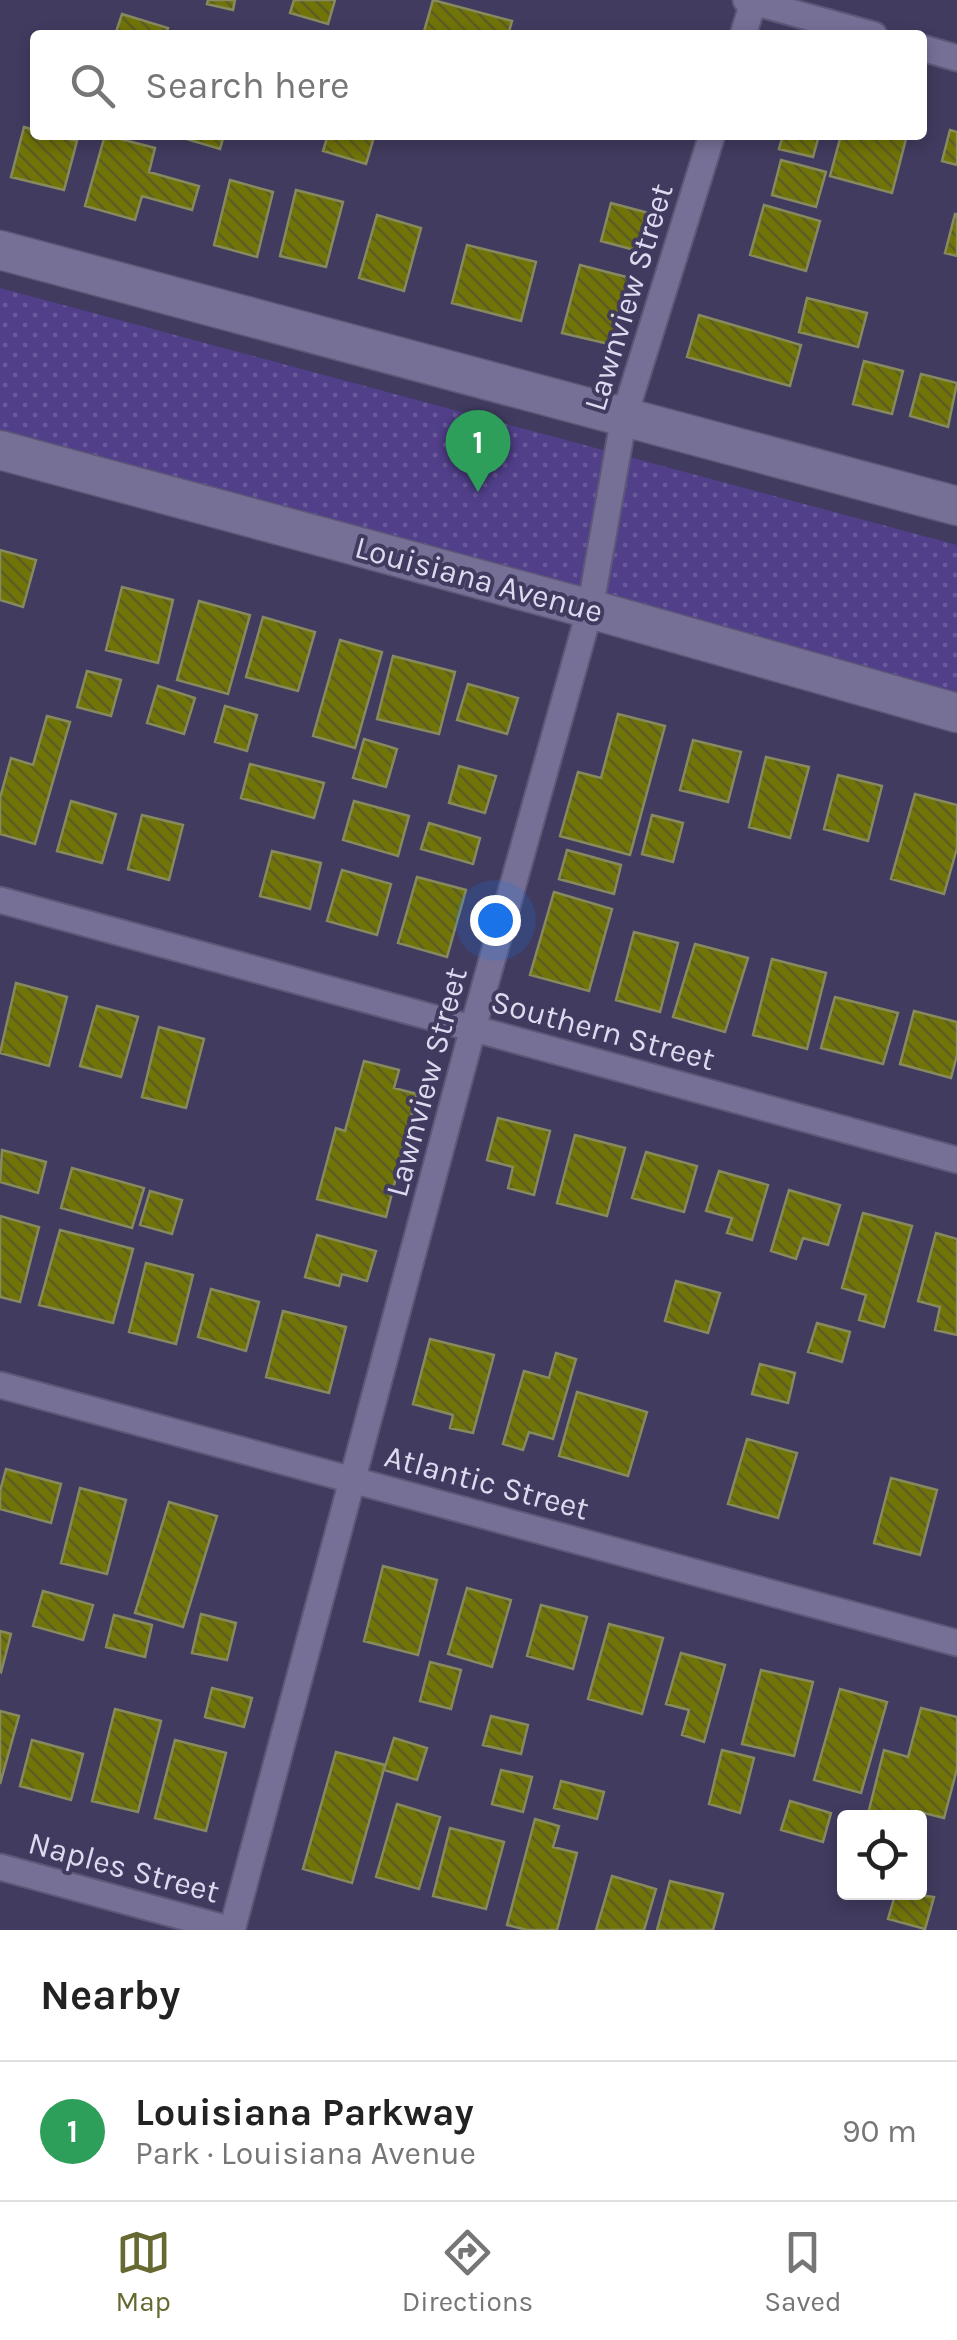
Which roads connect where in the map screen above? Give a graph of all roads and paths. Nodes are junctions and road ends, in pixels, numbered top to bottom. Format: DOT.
graph roads {
  1 [pos="751,1"];
  2 [pos="745,30"];
  3 [pos="856,30"];
  4 [pos="927,49"];
  5 [pos="957,58"];
  6 [pos="710,140"];
  7 [pos="0,250"];
  8 [pos="624,417"];
  9 [pos="0,450"];
  10 [pos="957,506"];
  11 [pos="590,609"];
  12 [pos="957,713"];
  13 [pos="0,900"];
  14 [pos="473,1028"];
  15 [pos="957,1160"];
  16 [pos="0,1385"];
  17 [pos="354,1480"];
  18 [pos="957,1643"];
  19 [pos="0,1867"];
  20 [pos="232,1930"];
  1 -- 2 [label="street"];
  1 -- 3 [label="street"];
  4 -- 5 [label="street"];
  6 -- 8 [label="street, Lawnview Street"];
  7 -- 8 [label="main road"];
  8 -- 10 [label="main road"];
  8 -- 11 [label="street, Lawnview Street"];
  9 -- 11 [label="main road, Louisiana Avenue"];
  11 -- 12 [label="main road, Louisiana Avenue"];
  11 -- 14 [label="street, Lawnview Street"];
  13 -- 14 [label="street, Southern Street"];
  14 -- 15 [label="street, Southern Street"];
  14 -- 17 [label="street, Lawnview Street"];
  16 -- 17 [label="street, Atlantic Street"];
  17 -- 18 [label="street, Atlantic Street"];
  17 -- 20 [label="street, Lawnview Street"];
  19 -- 20 [label="street, Naples Street"];
}
